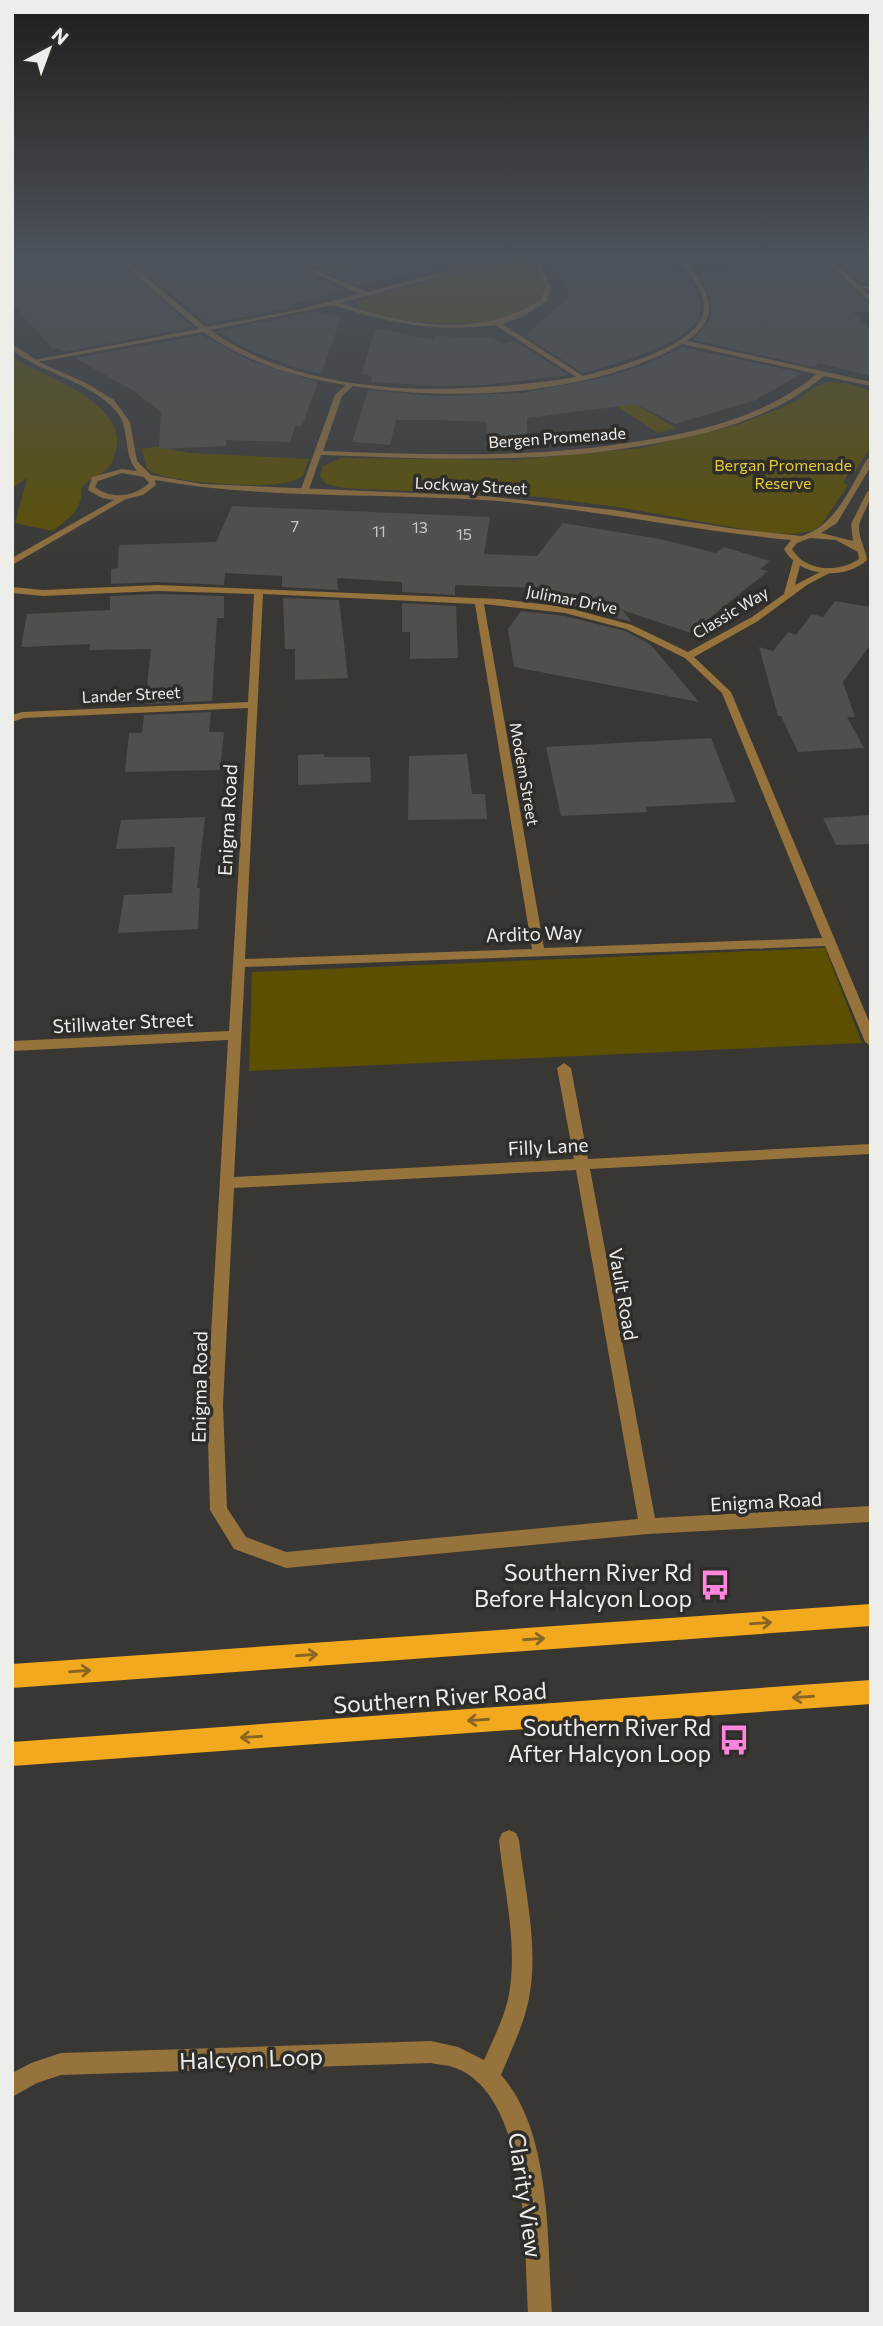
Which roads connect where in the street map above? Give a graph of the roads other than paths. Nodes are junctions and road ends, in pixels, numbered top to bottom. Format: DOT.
graph roads {
  1 [pos="44,367"];
  2 [pos="274,367"];
  3 [pos="564,367"];
  4 [pos="625,367"];
  5 [pos="789,367"];
  6 [pos="822,374"];
  7 [pos="582,378"];
  8 [pos="351,384"];
  9 [pos="871,384"];
  10 [pos="320,453"];
  11 [pos="130,455"];
  12 [pos="871,459"];
  13 [pos="112,472"];
  14 [pos="149,476"];
  15 [pos="202,486"];
  16 [pos="94,492"];
  17 [pos="304,492"];
  18 [pos="871,492"];
  19 [pos="142,493"];
  20 [pos="125,497"];
  21 [pos="85,517"];
  22 [pos="736,532"];
  23 [pos="805,537"];
  24 [pos="780,550"];
  25 [pos="863,551"];
  26 [pos="797,561"];
  27 [pos="12,562"];
  28 [pos="846,569"];
  29 [pos="831,570"];
  30 [pos="866,570"];
  31 [pos="12,590"];
  32 [pos="259,591"];
  33 [pos="788,594"];
  34 [pos="480,601"];
  35 [pos="688,656"];
  36 [pos="253,705"];
  37 [pos="12,719"];
  38 [pos="830,942"];
  39 [pos="539,953"];
  40 [pos="239,963"];
  41 [pos="867,1024"];
  42 [pos="235,1035"];
  43 [pos="871,1042"];
  44 [pos="12,1046"];
  45 [pos="564,1068"];
  46 [pos="871,1149"];
  47 [pos="581,1164"];
  48 [pos="227,1183"];
  49 [pos="871,1514"];
  50 [pos="648,1526"];
  51 [pos="871,1615"];
  52 [pos="12,1675"];
  53 [pos="871,1692"];
  54 [pos="12,1754"];
  55 [pos="509,1840"];
  56 [pos="488,2078"];
  57 [pos="12,2086"];
  58 [pos="540,2314"];
  1 -- 11 [label="street"];
  2 -- 8 [label="street"];
  3 -- 7 [label="street"];
  4 -- 7 [label="street"];
  5 -- 6 [label="street"];
  6 -- 9 [label="street"];
  6 -- 10 [label="street, Bergen Promenade"];
  7 -- 8 [label="street"];
  8 -- 10 [label="street"];
  10 -- 17 [label="street"];
  11 -- 13 [label="street"];
  11 -- 14 [label="street"];
  12 -- 23 [label="street"];
  13 -- 14 [label="street, Lockway Street"];
  13 -- 16 [label="street"];
  14 -- 15 [label="street, Lockway Street"];
  14 -- 19 [label="street"];
  15 -- 17 [label="street, Lockway Street"];
  15 -- 19 [label="street, Lockway Street"];
  16 -- 20 [label="street"];
  16 -- 21 [label="street"];
  17 -- 22 [label="street, Lockway Street"];
  18 -- 25 [label="street"];
  19 -- 20 [label="street, Lockway Street"];
  20 -- 21 [label="street"];
  21 -- 27 [label="street"];
  22 -- 23 [label="street, Lockway Street"];
  22 -- 24 [label="street, Lockway Street"];
  23 -- 24 [label="street"];
  23 -- 25 [label="street, Lockway Street"];
  24 -- 26 [label="street"];
  25 -- 28 [label="street"];
  26 -- 29 [label="street"];
  26 -- 33 [label="street, Classic Way"];
  28 -- 29 [label="street"];
  28 -- 30 [label="street"];
  29 -- 33 [label="street, Classic Way"];
  31 -- 32 [label="street, Julimar Drive"];
  32 -- 34 [label="street, Julimar Drive"];
  32 -- 36 [label="street, Enigma Road"];
  33 -- 35 [label="street, Classic Way"];
  34 -- 35 [label="street, Julimar Drive"];
  34 -- 39 [label="street, Modem Street"];
  35 -- 38 [label="street, Julimar Drive"];
  36 -- 37 [label="street, Lander Street"];
  36 -- 40 [label="street, Enigma Road"];
  38 -- 39 [label="street, Ardito Way"];
  38 -- 41 [label="street, Julimar Drive"];
  39 -- 40 [label="street, Ardito Way"];
  40 -- 42 [label="street, Enigma Road"];
  41 -- 43 [label="street, Julimar Drive"];
  42 -- 44 [label="street, Stillwater Street"];
  42 -- 48 [label="street, Enigma Road"];
  45 -- 47 [label="street, Vault Road"];
  46 -- 47 [label="street, Filly Lane"];
  47 -- 48 [label="street, Filly Lane"];
  47 -- 50 [label="street, Vault Road"];
  48 -- 50 [label="street, Enigma Road"];
  49 -- 50 [label="street, Enigma Road"];
  52 -- 51 [label="main road, one-way"];
  53 -- 54 [label="main road, Southern River Road, one-way"];
  55 -- 56 [label="street"];
  56 -- 57 [label="street, Halcyon Loop"];
  56 -- 58 [label="street, Clarity View"];
}
